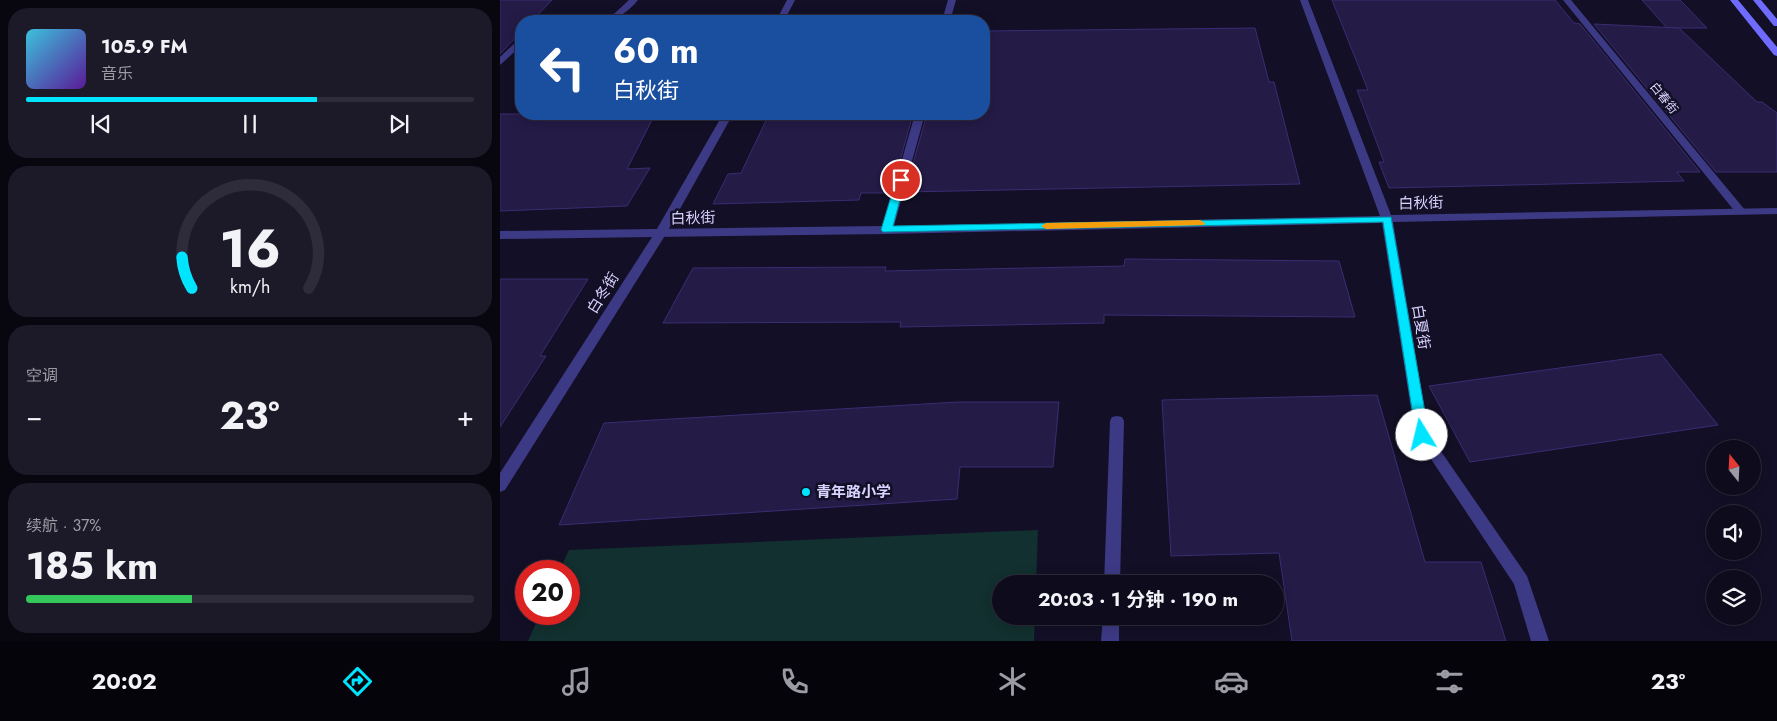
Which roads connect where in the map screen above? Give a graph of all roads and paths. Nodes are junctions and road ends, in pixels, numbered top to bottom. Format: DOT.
graph roads {
  1 [pos="634,0"];
  2 [pos="792,0"];
  3 [pos="952,0"];
  4 [pos="1304,0"];
  5 [pos="1567,0"];
  6 [pos="1734,0"];
  7 [pos="1757,0"];
  8 [pos="618,15"];
  9 [pos="783,15"];
  10 [pos="948,15"];
  11 [pos="1777,24"];
  12 [pos="515,48"];
  13 [pos="1777,53"];
  14 [pos="500,62"];
  15 [pos="725,120"];
  16 [pos="918,120"];
  17 [pos="1777,211"];
  18 [pos="1741,212"];
  19 [pos="1387,219"];
  20 [pos="886,230"];
  21 [pos="660,234"];
  22 [pos="500,235"];
  23 [pos="1117,421"];
  24 [pos="500,486"];
  25 [pos="1112,575"];
  26 [pos="1111,625"];
  27 [pos="1110,641"];
  28 [pos="1540,641"];
  1 -- 8 [label="street"];
  2 -- 9 [label="street"];
  3 -- 10 [label="street"];
  4 -- 19 [label="street, 白夏街"];
  5 -- 18 [label="street, 白春街"];
  6 -- 13 [label="main road"];
  7 -- 11 [label="main road"];
  12 -- 14 [label="street"];
  15 -- 21 [label="street, 白冬街"];
  16 -- 20 [label="street"];
  17 -- 18 [label="street, 白秋街"];
  18 -- 19 [label="street, 白秋街"];
  19 -- 20 [label="street, 白秋街"];
  19 -- 28 [label="street, 白夏街"];
  20 -- 21 [label="street, 白秋街"];
  21 -- 22 [label="street, 白秋街"];
  21 -- 24 [label="street, 白冬街"];
  23 -- 25 [label="street"];
  26 -- 27 [label="street"];
}
